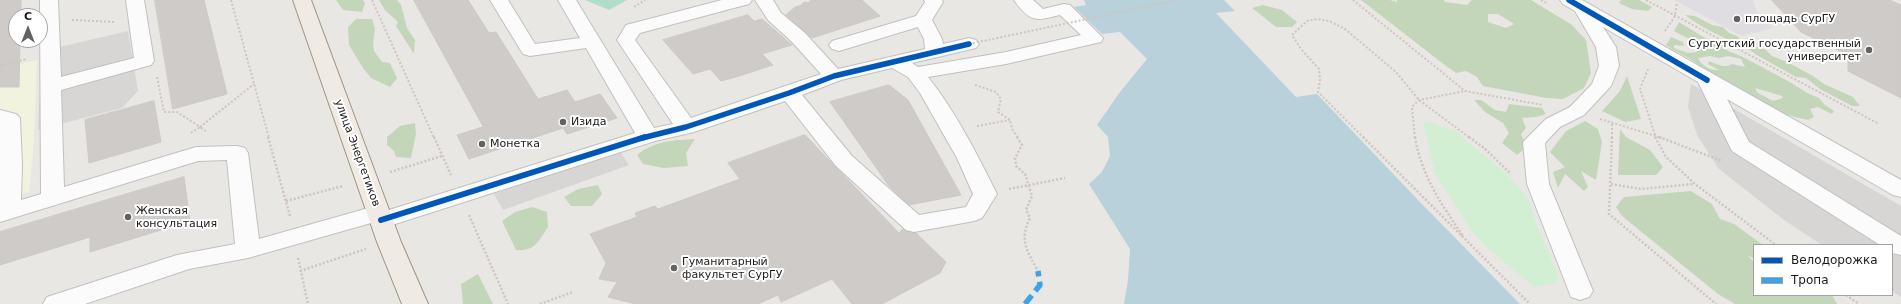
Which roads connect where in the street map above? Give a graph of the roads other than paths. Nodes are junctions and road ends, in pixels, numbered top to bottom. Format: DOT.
graph roads {
  1 [pos="136,0"];
  2 [pos="302,0"];
  3 [pos="499,0"];
  4 [pos="567,0"];
  5 [pos="744,0"];
  6 [pos="764,0"];
  7 [pos="933,0"];
  8 [pos="1022,0"];
  9 [pos="1575,4"];
  10 [pos="49,10"];
  11 [pos="923,20"];
  12 [pos="591,42"];
  13 [pos="969,44"];
  14 [pos="839,45"];
  15 [pos="935,52"];
  16 [pos="894,61"];
  17 [pos="915,73"];
  18 [pos="834,76"];
  19 [pos="1707,80"];
  20 [pos="51,86"];
  21 [pos="789,93"];
  22 [pos="0,116"];
  23 [pos="686,127"];
  24 [pos="648,136"];
  25 [pos="1901,190"];
  26 [pos="53,198"];
  27 [pos="4,213"];
  28 [pos="380,217"];
  29 [pos="1901,247"];
  30 [pos="248,250"];
  31 [pos="1580,291"];
  32 [pos="88,299"];
  33 [pos="56,304"];
  34 [pos="415,304"];
  1 -- 20 [label="street"];
  2 -- 28 [label="main road, улица Энергетиков"];
  3 -- 12 [label="street"];
  4 -- 12 [label="street"];
  5 -- 23 [label="street"];
  6 -- 18 [label="street"];
  7 -- 11 [label="street"];
  8 -- 17 [label="street"];
  9 -- 19 [label="street"];
  9 -- 31 [label="street"];
  10 -- 20 [label="street"];
  11 -- 14 [label="street"];
  11 -- 15 [label="street"];
  12 -- 24 [label="street"];
  13 -- 15 [label="street"];
  15 -- 16 [label="street"];
  16 -- 17 [label="street"];
  16 -- 18 [label="street"];
  17 -- 21 [label="street"];
  18 -- 21 [label="street"];
  19 -- 25 [label="street"];
  19 -- 29 [label="street"];
  20 -- 26 [label="street"];
  21 -- 23 [label="street"];
  22 -- 27 [label="street"];
  23 -- 24 [label="street"];
  24 -- 28 [label="street"];
  26 -- 27 [label="street"];
  26 -- 30 [label="street"];
  28 -- 30 [label="street"];
  28 -- 34 [label="main road, улица Энергетиков"];
  30 -- 32 [label="street"];
  32 -- 33 [label="street"];
}
